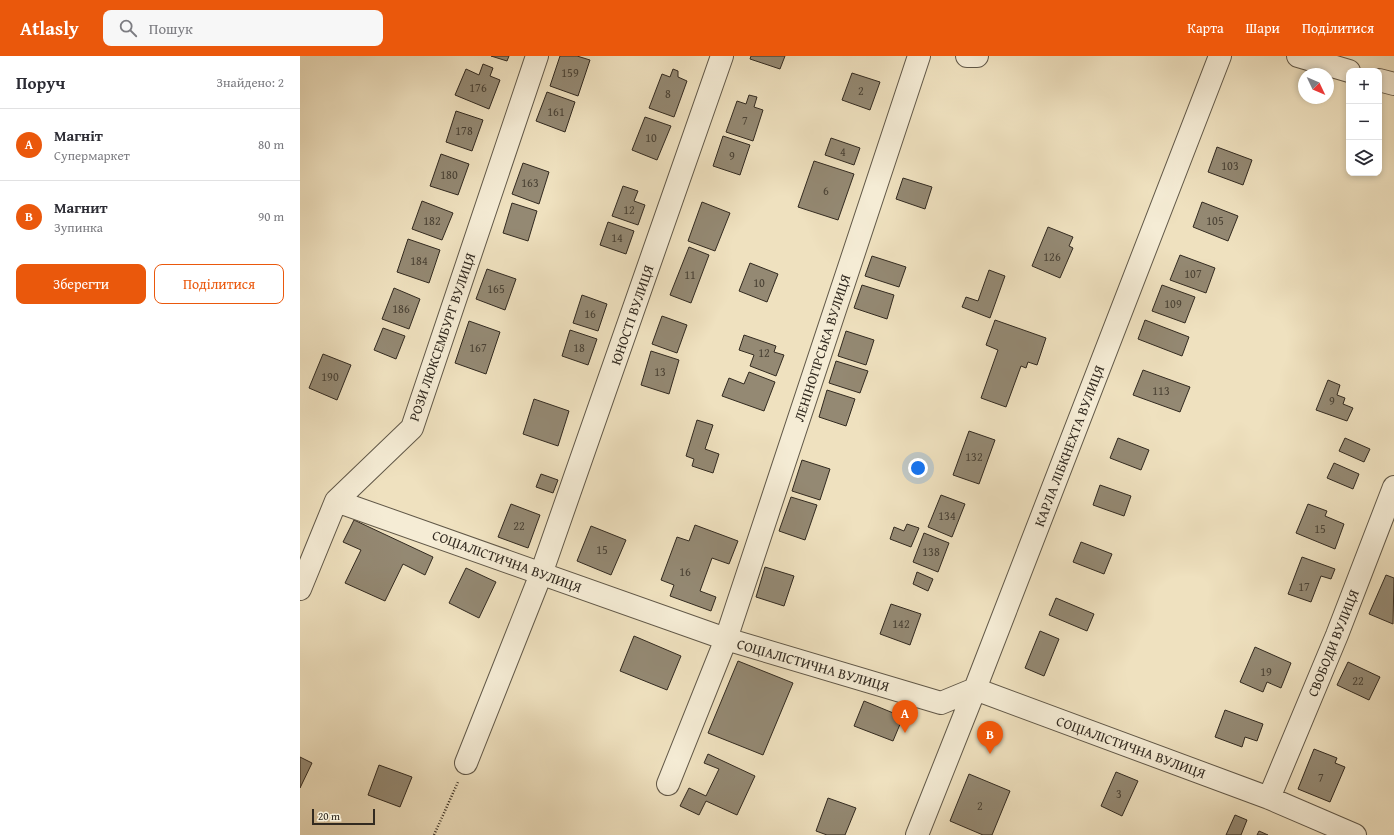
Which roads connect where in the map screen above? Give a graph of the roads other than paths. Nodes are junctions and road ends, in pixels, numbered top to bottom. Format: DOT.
graph roads {
  1 [pos="537,56"];
  2 [pos="722,56"];
  3 [pos="919,56"];
  4 [pos="967,56"];
  5 [pos="977,56"];
  6 [pos="1220,56"];
  7 [pos="1298,56"];
  8 [pos="1346,70"];
  9 [pos="1382,81"];
  10 [pos="1394,84"];
  11 [pos="1394,487"];
  12 [pos="336,501"];
  13 [pos="541,574"];
  14 [pos="300,589"];
  15 [pos="726,639"];
  16 [pos="975,689"];
  17 [pos="466,763"];
  18 [pos="668,784"];
  19 [pos="1269,798"];
  20 [pos="916,835"];
  21 [pos="1355,835"];
  1 -- 12 [label="street, РОЗИ ЛЮКСЕМБУРГ ВУЛИЦЯ"];
  2 -- 13 [label="street, ЮНОСТІ ВУЛИЦЯ"];
  3 -- 15 [label="street, ЛЕНІНОГІРСЬКА ВУЛИЦЯ"];
  4 -- 5 [label="street"];
  6 -- 16 [label="street, КАРЛА ЛІБКНЕХТА ВУЛИЦЯ"];
  7 -- 8 [label="street"];
  9 -- 10 [label="street"];
  11 -- 19 [label="street, СВОБОДИ ВУЛИЦЯ"];
  12 -- 13 [label="street, СОЦІАЛІСТИЧНА ВУЛИЦЯ"];
  12 -- 14 [label="street, РОЗИ ЛЮКСЕМБУРГ ВУЛИЦЯ"];
  13 -- 15 [label="street, СОЦІАЛІСТИЧНА ВУЛИЦЯ"];
  13 -- 17 [label="street, ЮНОСТІ ВУЛИЦЯ"];
  15 -- 16 [label="street, СОЦІАЛІСТИЧНА ВУЛИЦЯ"];
  15 -- 18 [label="street, ЛЕНІНОГІРСЬКА ВУЛИЦЯ"];
  16 -- 19 [label="street, СОЦІАЛІСТИЧНА ВУЛИЦЯ"];
  16 -- 20 [label="street, КАРЛА ЛІБКНЕХТА ВУЛИЦЯ"];
  19 -- 21 [label="street, СОЦІАЛІСТИЧНА ВУЛИЦЯ"];
}
